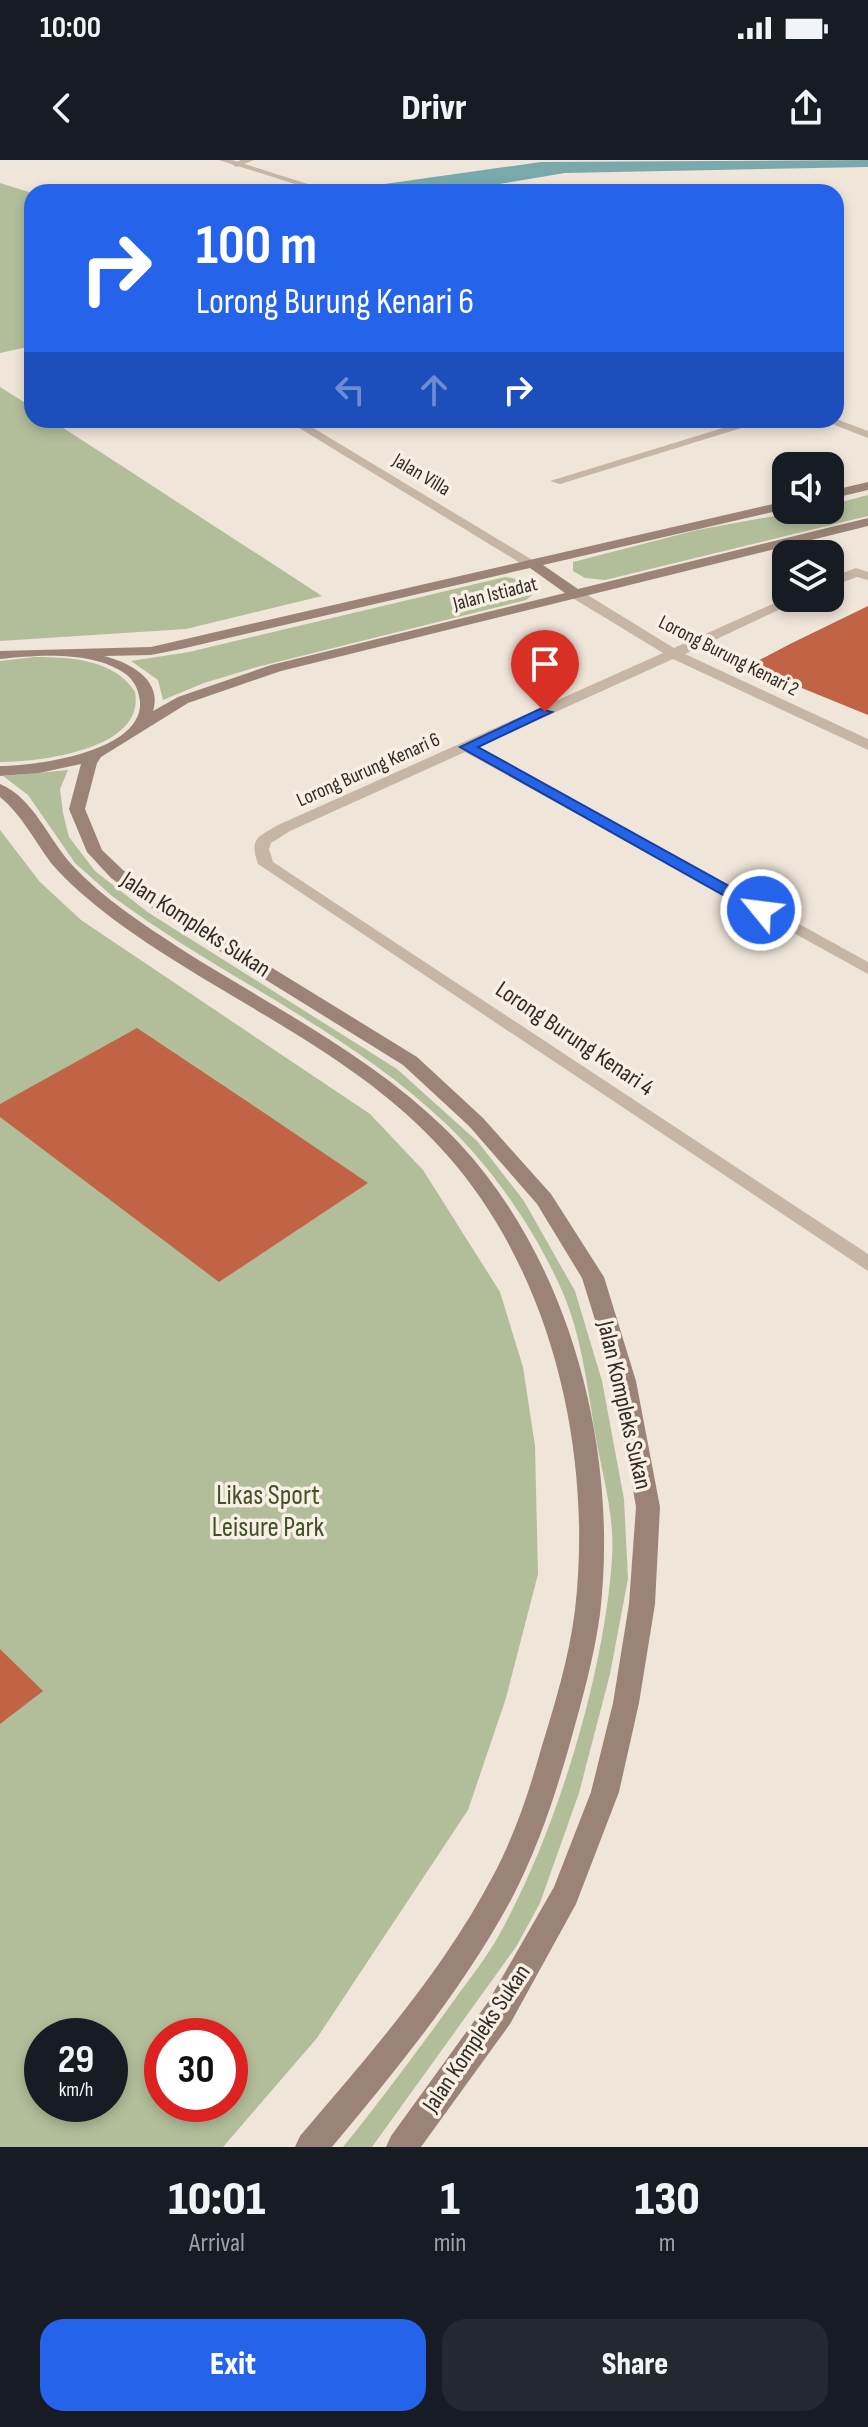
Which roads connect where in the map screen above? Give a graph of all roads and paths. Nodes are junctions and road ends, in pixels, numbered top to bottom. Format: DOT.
graph roads {
  1 [pos="223,160"];
  2 [pos="250,160"];
  3 [pos="236,164"];
  4 [pos="303,184"];
  5 [pos="844,426"];
  6 [pos="305,428"];
  7 [pos="734,428"];
  8 [pos="866,435"];
  9 [pos="868,476"];
  10 [pos="556,481"];
  11 [pos="868,486"];
  12 [pos="844,489"];
  13 [pos="844,492"];
  14 [pos="772,508"];
  15 [pos="868,522"];
  16 [pos="532,564"];
  17 [pos="576,594"];
  18 [pos="772,609"];
  19 [pos="69,652"];
  20 [pos="674,654"];
  21 [pos="0,655"];
  22 [pos="139,725"];
  23 [pos="868,745"];
  24 [pos="467,747"];
  25 [pos="95,755"];
  26 [pos="0,771"];
  27 [pos="0,789"];
  28 [pos="261,849"];
  29 [pos="868,969"];
  30 [pos="868,1264"];
  31 [pos="311,2147"];
  32 [pos="402,2147"];
  1 -- 3 [label="street"];
  2 -- 3 [label="street"];
  3 -- 4 [label="street"];
  5 -- 8 [label="street"];
  6 -- 16 [label="street, Jalan Villa"];
  7 -- 10 [label="street"];
  9 -- 12 [label="main road"];
  11 -- 13 [label="main road"];
  14 -- 16 [label="main road, Jalan Istiadat"];
  15 -- 17 [label="main road, Jalan Istiadat"];
  16 -- 17 [label="main road"];
  16 -- 19 [label="main road, Jalan Istiadat"];
  17 -- 20 [label="street, Lorong Burung Kenari 2"];
  17 -- 22 [label="main road, Jalan Istiadat"];
  18 -- 20 [label="street, Lorong Burung Kenari 6"];
  19 -- 21 [label="main road"];
  19 -- 22 [label="main road"];
  20 -- 23 [label="street, Lorong Burung Kenari 2"];
  20 -- 24 [label="street, Lorong Burung Kenari 6"];
  22 -- 25 [label="main road, Jalan Istiadat"];
  24 -- 28 [label="street, Lorong Burung Kenari 6"];
  24 -- 29 [label="street"];
  25 -- 26 [label="main road, Jalan Istiadat"];
  25 -- 32 [label="main road, Jalan Kompleks Sukan"];
  27 -- 31 [label="main road, Jalan Kompleks Sukan"];
  28 -- 30 [label="street, Lorong Burung Kenari 4"];
}
